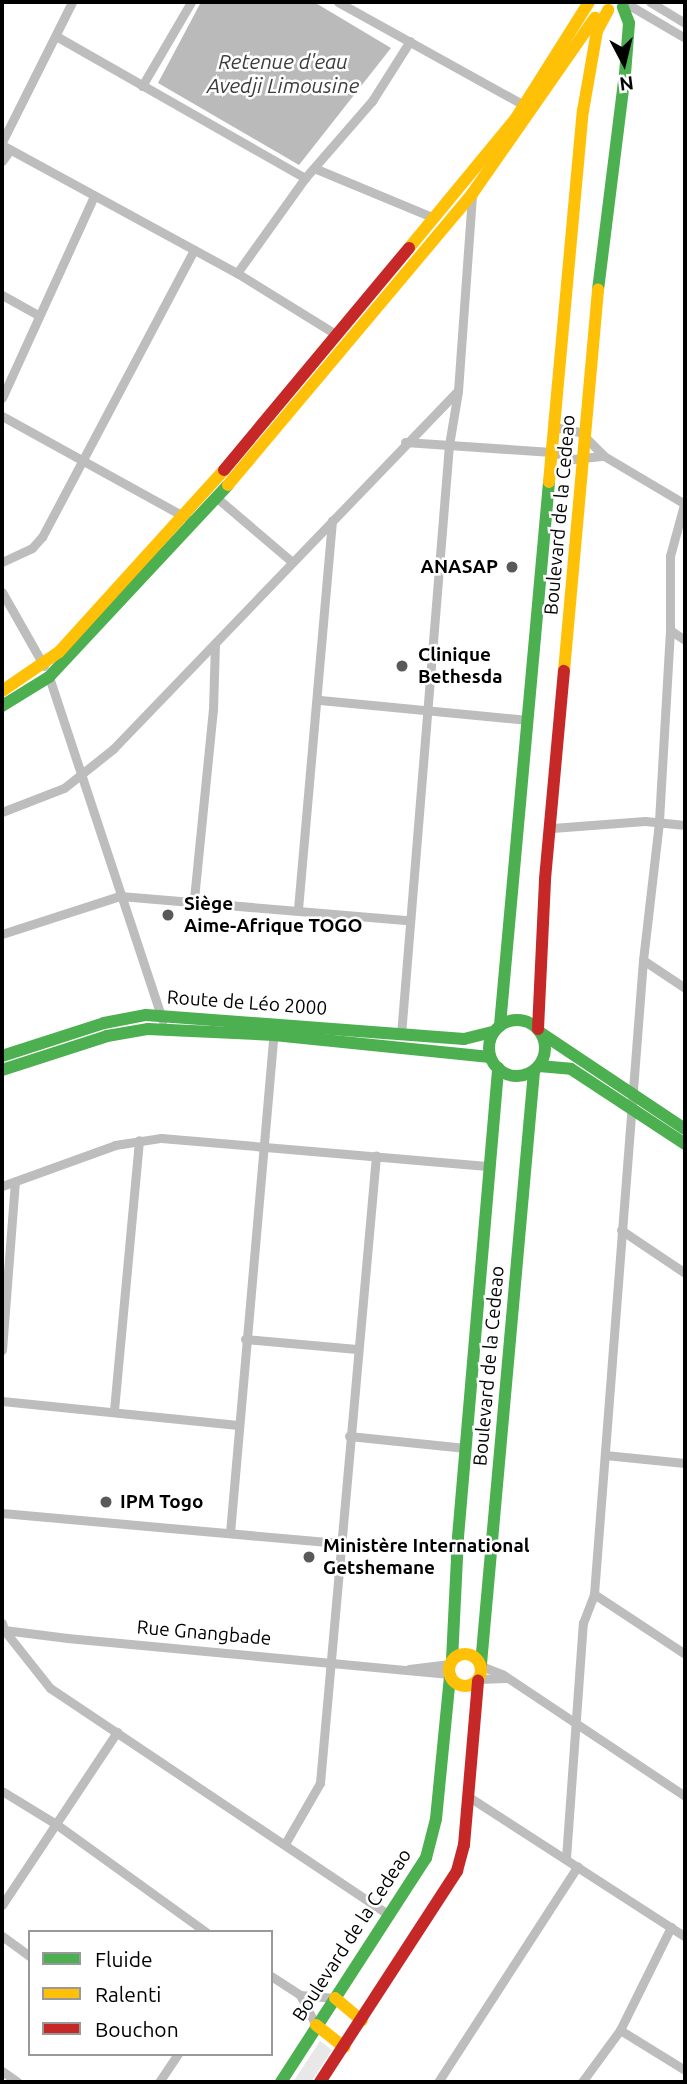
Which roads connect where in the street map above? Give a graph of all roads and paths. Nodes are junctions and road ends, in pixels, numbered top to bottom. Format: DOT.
graph roads {
  1 [pos="72,2"];
  2 [pos="191,2"];
  3 [pos="338,2"];
  4 [pos="650,2"];
  5 [pos="598,5"];
  6 [pos="628,5"];
  7 [pos="685,23"];
  8 [pos="55,36"];
  9 [pos="685,38"];
  10 [pos="410,41"];
  11 [pos="561,72"];
  12 [pos="588,80"];
  13 [pos="142,86"];
  14 [pos="524,106"];
  15 [pos="5,145"];
  16 [pos="2,161"];
  17 [pos="314,168"];
  18 [pos="305,178"];
  19 [pos="472,194"];
  20 [pos="94,196"];
  21 [pos="434,218"];
  22 [pos="194,250"];
  23 [pos="237,272"];
  24 [pos="2,295"];
  25 [pos="38,315"];
  26 [pos="337,335"];
  27 [pos="458,391"];
  28 [pos="2,398"];
  29 [pos="2,416"];
  30 [pos="554,427"];
  31 [pos="586,437"];
  32 [pos="405,442"];
  33 [pos="449,445"];
  34 [pos="552,452"];
  35 [pos="604,456"];
  36 [pos="584,459"];
  37 [pos="84,460"];
  38 [pos="217,498"];
  39 [pos="685,502"];
  40 [pos="189,519"];
  41 [pos="332,520"];
  42 [pos="292,561"];
  43 [pos="2,562"];
  44 [pos="2,592"];
  45 [pos="670,630"];
  46 [pos="685,640"];
  47 [pos="215,644"];
  48 [pos="47,671"];
  49 [pos="2,691"];
  50 [pos="320,700"];
  51 [pos="2,706"];
  52 [pos="429,709"];
  53 [pos="528,720"];
  54 [pos="83,776"];
  55 [pos="2,811"];
  56 [pos="659,822"];
  57 [pos="685,825"];
  58 [pos="552,828"];
  59 [pos="120,896"];
  60 [pos="194,899"];
  61 [pos="299,909"];
  62 [pos="408,920"];
  63 [pos="2,934"];
  64 [pos="643,960"];
  65 [pos="685,988"];
  66 [pos="161,1015"];
  67 [pos="166,1029"];
  68 [pos="497,1029"];
  69 [pos="274,1030"];
  70 [pos="539,1031"];
  71 [pos="401,1035"];
  72 [pos="2,1056"];
  73 [pos="494,1063"];
  74 [pos="536,1068"];
  75 [pos="2,1070"];
  76 [pos="633,1094"];
  77 [pos="629,1109"];
  78 [pos="685,1129"];
  79 [pos="139,1140"];
  80 [pos="685,1144"];
  81 [pos="263,1145"];
  82 [pos="376,1155"];
  83 [pos="490,1166"];
  84 [pos="15,1182"];
  85 [pos="2,1186"];
  86 [pos="621,1230"];
  87 [pos="685,1273"];
  88 [pos="246,1339"];
  89 [pos="357,1349"];
  90 [pos="2,1350"];
  91 [pos="2,1401"];
  92 [pos="114,1410"];
  93 [pos="238,1425"];
  94 [pos="349,1436"];
  95 [pos="465,1448"];
  96 [pos="605,1455"];
  97 [pos="685,1463"];
  98 [pos="2,1513"];
  99 [pos="230,1533"];
  100 [pos="339,1543"];
  101 [pos="594,1594"];
  102 [pos="3,1626"];
  103 [pos="685,1654"];
  104 [pos="328,1662"];
  105 [pos="450,1669"];
  106 [pos="480,1673"];
  107 [pos="577,1724"];
  108 [pos="117,1732"];
  109 [pos="2,1791"];
  110 [pos="685,1796"];
  111 [pos="469,1797"];
  112 [pos="56,1824"];
  113 [pos="286,1842"];
  114 [pos="566,1858"];
  115 [pos="578,1866"];
  116 [pos="2,1905"];
  117 [pos="390,1916"];
  118 [pos="671,1927"];
  119 [pos="203,1930"];
  120 [pos="2,1936"];
  121 [pos="685,1937"];
  122 [pos="28,1955"];
  123 [pos="273,1977"];
  124 [pos="300,1994"];
  125 [pos="334,1998"];
  126 [pos="362,2021"];
  127 [pos="316,2025"];
  128 [pos="620,2030"];
  129 [pos="344,2047"];
  130 [pos="176,2058"];
  131 [pos="685,2070"];
  132 [pos="2,2071"];
  133 [pos="18,2082"];
  134 [pos="159,2082"];
  135 [pos="281,2082"];
  136 [pos="320,2082"];
  137 [pos="438,2082"];
  138 [pos="582,2082"];
  1 -- 8 [label="street"];
  2 -- 13 [label="street"];
  3 -- 10 [label="street"];
  4 -- 7 [label="street"];
  5 -- 6 [label="main road"];
  5 -- 11 [label="main road"];
  5 -- 12 [label="main road, Boulevard de la Cedeao"];
  5 -- 14 [label="main road"];
  6 -- 9 [label="street"];
  6 -- 31 [label="main road, Boulevard de la Cedeao"];
  8 -- 13 [label="street"];
  8 -- 15 [label="street"];
  10 -- 14 [label="street"];
  10 -- 17 [label="street"];
  11 -- 12 [label="main road"];
  11 -- 19 [label="main road"];
  12 -- 30 [label="main road, Boulevard de la Cedeao"];
  13 -- 18 [label="street"];
  14 -- 21 [label="main road"];
  15 -- 16 [label="street"];
  15 -- 20 [label="street"];
  17 -- 18 [label="street"];
  17 -- 21 [label="street"];
  18 -- 23 [label="street"];
  19 -- 27 [label="street"];
  19 -- 38 [label="main road"];
  20 -- 22 [label="street"];
  20 -- 25 [label="street"];
  21 -- 26 [label="main road"];
  22 -- 23 [label="street"];
  22 -- 37 [label="street"];
  23 -- 26 [label="street"];
  24 -- 25 [label="street"];
  25 -- 28 [label="street"];
  26 -- 40 [label="main road"];
  27 -- 32 [label="street"];
  27 -- 33 [label="street"];
  29 -- 37 [label="street"];
  30 -- 31 [label="street"];
  30 -- 34 [label="main road, Boulevard de la Cedeao"];
  31 -- 35 [label="street"];
  31 -- 36 [label="main road, Boulevard de la Cedeao"];
  32 -- 33 [label="street"];
  32 -- 41 [label="street"];
  33 -- 34 [label="street"];
  33 -- 52 [label="street"];
  34 -- 36 [label="street"];
  34 -- 53 [label="main road, Boulevard de la Cedeao"];
  35 -- 36 [label="street"];
  35 -- 39 [label="street"];
  36 -- 58 [label="main road, Boulevard de la Cedeao"];
  37 -- 40 [label="street"];
  37 -- 43 [label="street"];
  38 -- 40 [label="main road"];
  38 -- 42 [label="street"];
  39 -- 45 [label="street"];
  40 -- 48 [label="main road"];
  41 -- 42 [label="street"];
  41 -- 50 [label="street"];
  42 -- 47 [label="street"];
  44 -- 48 [label="street"];
  45 -- 46 [label="street"];
  45 -- 56 [label="street"];
  47 -- 54 [label="street"];
  47 -- 60 [label="street"];
  48 -- 49 [label="main road"];
  48 -- 51 [label="main road"];
  48 -- 54 [label="street"];
  50 -- 52 [label="street"];
  50 -- 61 [label="street"];
  52 -- 53 [label="street"];
  52 -- 62 [label="street"];
  53 -- 68 [label="main road, Boulevard de la Cedeao"];
  54 -- 55 [label="street"];
  54 -- 59 [label="street"];
  56 -- 57 [label="street"];
  56 -- 58 [label="street"];
  56 -- 64 [label="street"];
  58 -- 70 [label="main road, Boulevard de la Cedeao"];
  59 -- 60 [label="street"];
  59 -- 63 [label="street"];
  59 -- 66 [label="street"];
  60 -- 61 [label="street"];
  61 -- 62 [label="street"];
  62 -- 71 [label="street"];
  64 -- 65 [label="street"];
  64 -- 76 [label="street"];
  66 -- 67 [label="street"];
  66 -- 69 [label="main road, Route de Léo 2000"];
  66 -- 72 [label="main road, Route de Léo 2000"];
  67 -- 69 [label="main road, Route de Léo 2000"];
  67 -- 75 [label="main road, Route de Léo 2000"];
  68 -- 70 [label="main road"];
  68 -- 71 [label="main road, Route de Léo 2000"];
  68 -- 73 [label="main road"];
  69 -- 71 [label="main road, Route de Léo 2000"];
  69 -- 73 [label="main road, Route de Léo 2000"];
  69 -- 81 [label="street"];
  70 -- 74 [label="main road"];
  70 -- 76 [label="main road"];
  73 -- 74 [label="main road"];
  73 -- 83 [label="main road, Boulevard de la Cedeao"];
  74 -- 77 [label="main road"];
  74 -- 106 [label="main road, Boulevard de la Cedeao"];
  76 -- 77 [label="street"];
  76 -- 78 [label="main road"];
  77 -- 80 [label="main road"];
  77 -- 86 [label="street"];
  79 -- 81 [label="street"];
  79 -- 84 [label="street"];
  79 -- 92 [label="street"];
  81 -- 82 [label="street"];
  81 -- 88 [label="street"];
  82 -- 83 [label="street"];
  82 -- 89 [label="street"];
  83 -- 95 [label="main road, Boulevard de la Cedeao"];
  84 -- 85 [label="street"];
  84 -- 90 [label="street"];
  86 -- 87 [label="street"];
  86 -- 96 [label="street"];
  88 -- 89 [label="street"];
  88 -- 93 [label="street"];
  89 -- 94 [label="street"];
  91 -- 92 [label="street"];
  92 -- 93 [label="street"];
  93 -- 99 [label="street"];
  94 -- 95 [label="street"];
  94 -- 100 [label="street"];
  95 -- 105 [label="main road, Boulevard de la Cedeao"];
  96 -- 97 [label="street"];
  96 -- 101 [label="street"];
  98 -- 99 [label="street"];
  99 -- 100 [label="street"];
  100 -- 104 [label="street"];
  101 -- 103 [label="street"];
  101 -- 107 [label="street"];
  102 -- 104 [label="street, Rue Gnangbade"];
  102 -- 108 [label="street"];
  104 -- 105 [label="street, Rue Gnangbade"];
  104 -- 113 [label="street"];
  105 -- 106 [label="main road"];
  105 -- 106 [label="main road"];
  105 -- 117 [label="main road, Boulevard de la Cedeao"];
  106 -- 107 [label="street"];
  106 -- 111 [label="main road, Boulevard de la Cedeao"];
  107 -- 110 [label="street"];
  107 -- 114 [label="street"];
  108 -- 112 [label="street"];
  108 -- 113 [label="street"];
  109 -- 112 [label="street"];
  111 -- 114 [label="street"];
  111 -- 126 [label="main road, Boulevard de la Cedeao"];
  112 -- 116 [label="street"];
  112 -- 119 [label="street"];
  113 -- 117 [label="street"];
  114 -- 115 [label="street"];
  115 -- 118 [label="street"];
  115 -- 137 [label="street"];
  117 -- 125 [label="main road, Boulevard de la Cedeao"];
  118 -- 121 [label="street"];
  118 -- 128 [label="street"];
  120 -- 122 [label="street"];
  123 -- 124 [label="street"];
  124 -- 125 [label="street"];
  124 -- 127 [label="street"];
  125 -- 126 [label="main road"];
  125 -- 127 [label="main road, Boulevard de la Cedeao"];
  126 -- 129 [label="main road, Boulevard de la Cedeao"];
  127 -- 129 [label="main road"];
  127 -- 135 [label="main road, Boulevard de la Cedeao"];
  128 -- 131 [label="street"];
  128 -- 138 [label="street"];
  129 -- 136 [label="main road, Boulevard de la Cedeao"];
  130 -- 134 [label="street"];
  132 -- 133 [label="street"];
}
